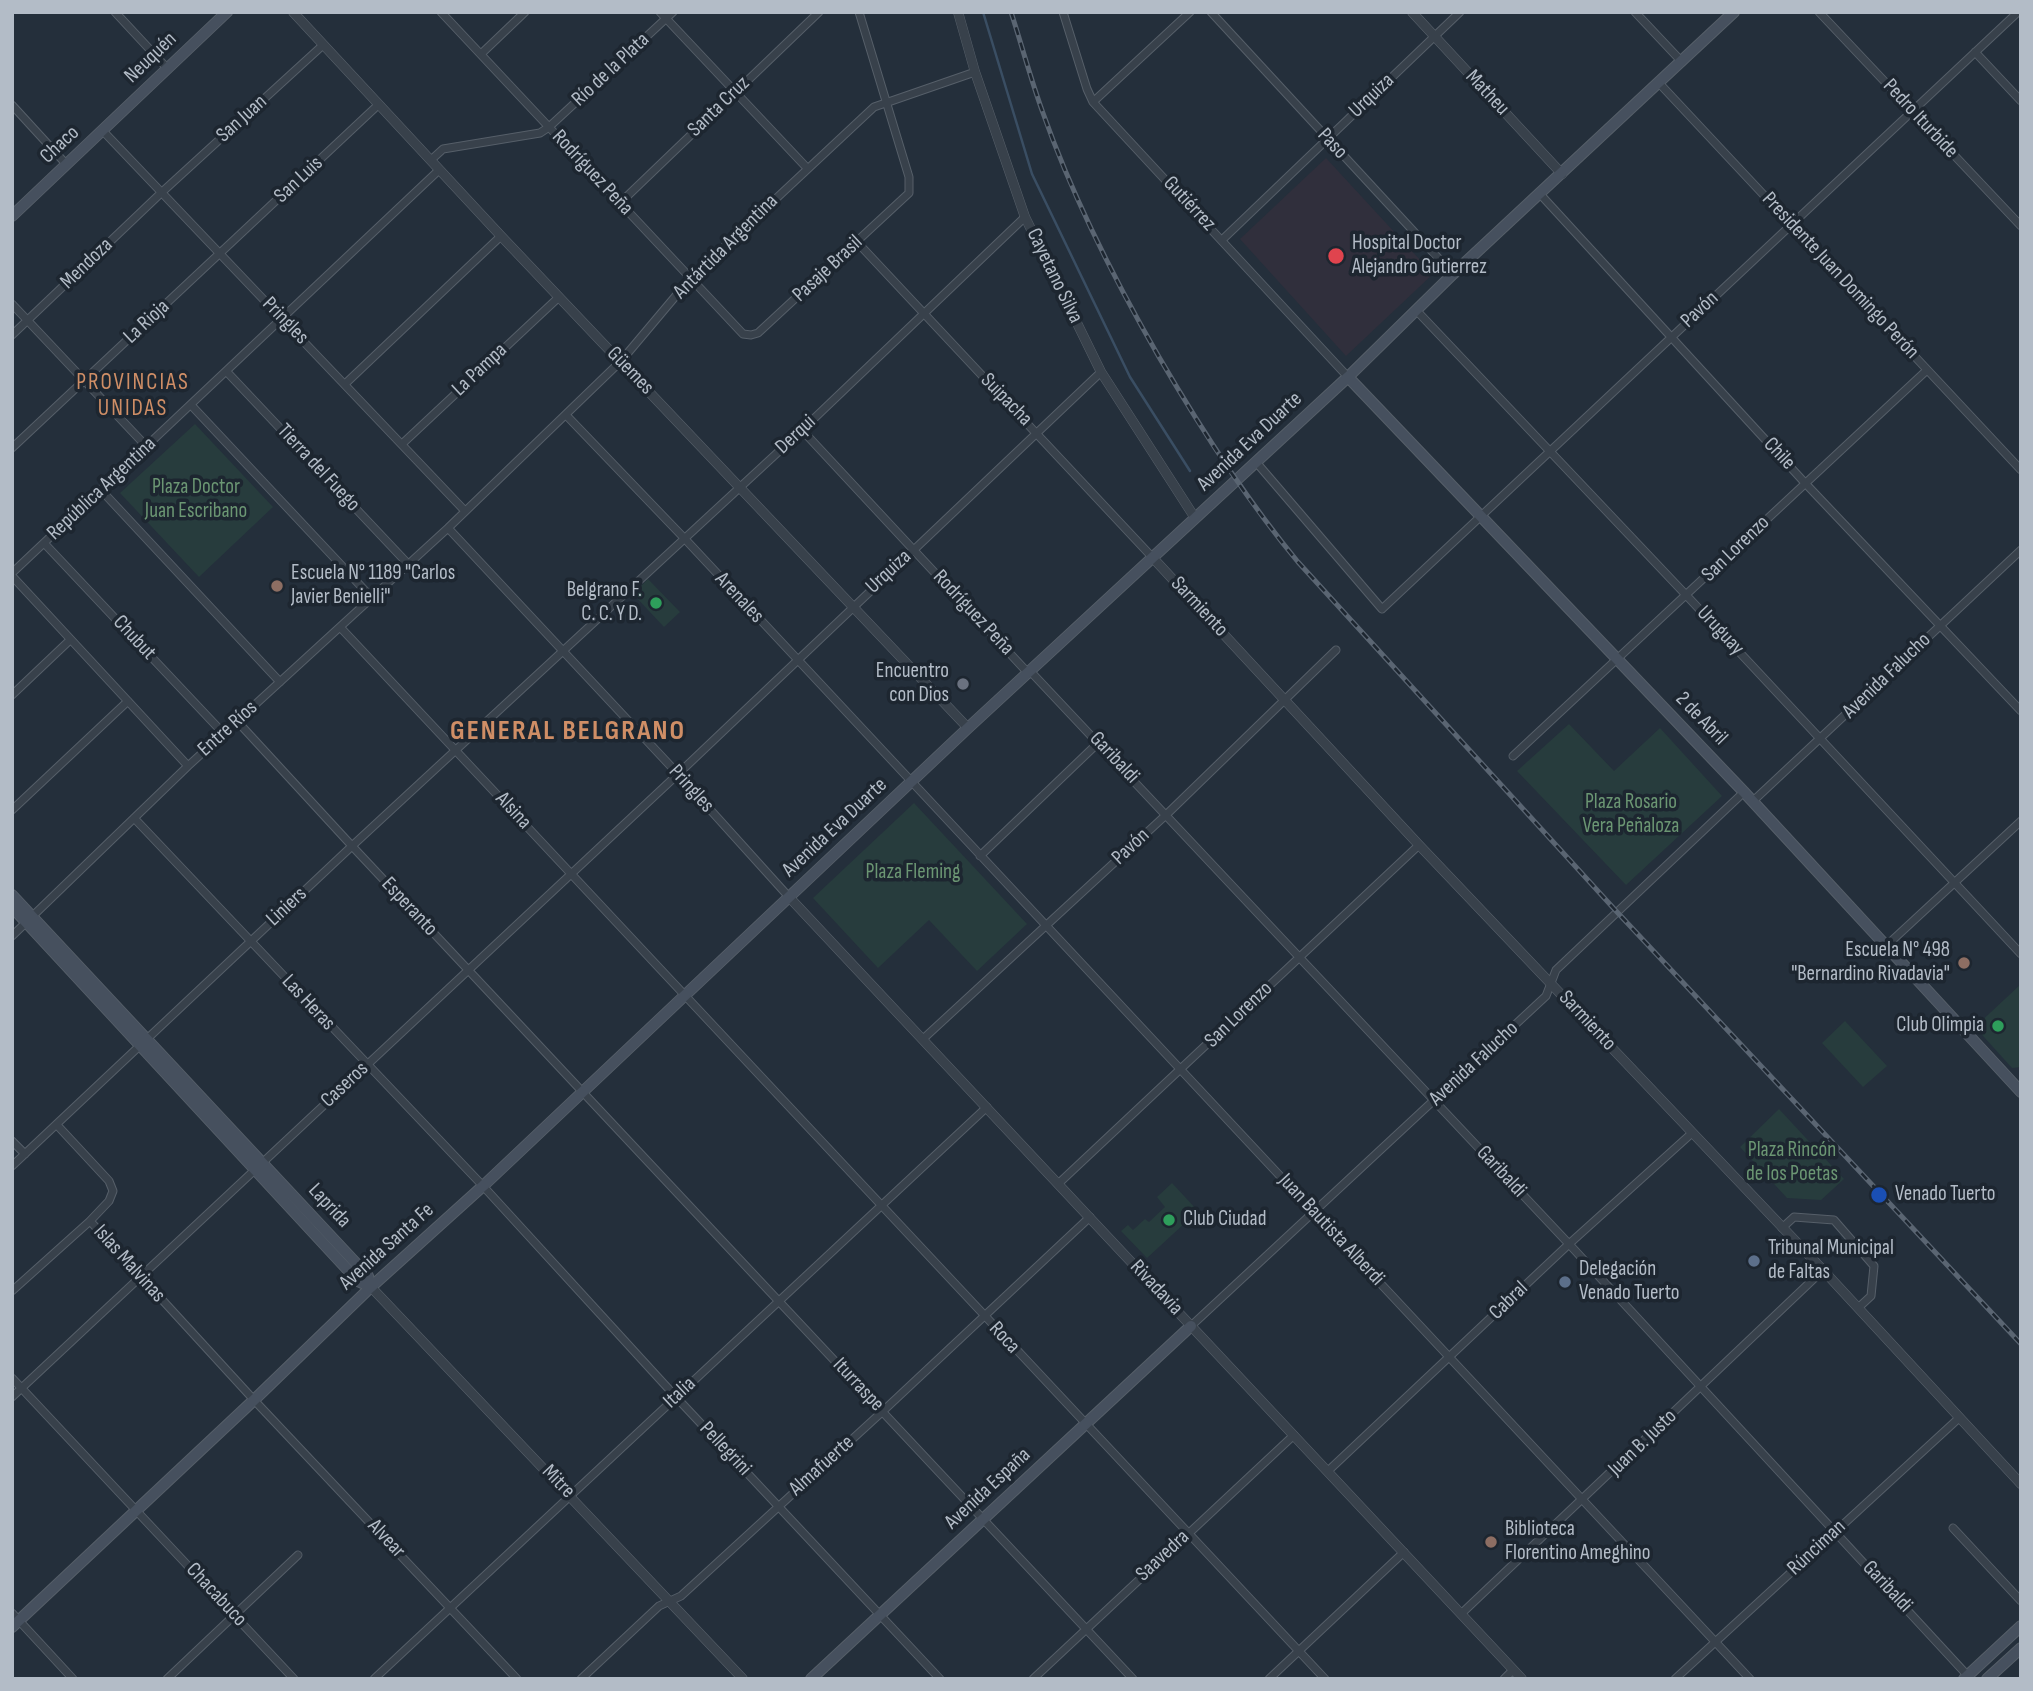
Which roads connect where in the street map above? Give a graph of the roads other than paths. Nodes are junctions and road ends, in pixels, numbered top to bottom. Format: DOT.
graph roads {
  1 [pos="115,12"];
  2 [pos="227,12"];
  3 [pos="293,12"];
  4 [pos="440,12"];
  5 [pos="525,12"];
  6 [pos="660,12"];
  7 [pos="673,12"];
  8 [pos="819,12"];
  9 [pos="859,12"];
  10 [pos="958,12"];
  11 [pos="1063,12"];
  12 [pos="1190,12"];
  13 [pos="1211,12"];
  14 [pos="1412,12"];
  15 [pos="1460,12"];
  16 [pos="1635,12"];
  17 [pos="1734,12"];
  18 [pos="1819,12"];
  19 [pos="2018,12"];
  20 [pos="666,19"];
  21 [pos="1434,37"];
  22 [pos="323,44"];
  23 [pos="1975,52"];
  24 [pos="481,54"];
  25 [pos="1682,62"];
  26 [pos="167,68"];
  27 [pos="975,72"];
  28 [pos="1659,83"];
  29 [pos="735,92"];
  30 [pos="2021,101"];
  31 [pos="887,102"];
  32 [pos="1093,102"];
  33 [pos="12,105"];
  34 [pos="378,105"];
  35 [pos="1912,110"];
  36 [pos="549,127"];
  37 [pos="103,131"];
  38 [pos="1327,139"];
  39 [pos="431,160"];
  40 [pos="67,164"];
  41 [pos="807,168"];
  42 [pos="439,170"];
  43 [pos="1562,174"];
  44 [pos="161,192"];
  45 [pos="1540,194"];
  46 [pos="620,203"];
  47 [pos="12,216"];
  48 [pos="1025,217"];
  49 [pos="1791,225"];
  50 [pos="2021,226"];
  51 [pos="501,236"];
  52 [pos="1223,239"];
  53 [pos="857,242"];
  54 [pos="220,254"];
  55 [pos="1453,274"];
  56 [pos="690,279"];
  57 [pos="559,297"];
  58 [pos="12,304"];
  59 [pos="1416,310"];
  60 [pos="924,314"];
  61 [pos="283,319"];
  62 [pos="28,321"];
  63 [pos="744,334"];
  64 [pos="12,335"];
  65 [pos="1671,337"];
  66 [pos="621,361"];
  67 [pos="1927,370"];
  68 [pos="228,372"];
  69 [pos="1101,372"];
  70 [pos="1349,377"];
  71 [pos="84,380"];
  72 [pos="345,384"];
  73 [pos="191,405"];
  74 [pos="566,415"];
  75 [pos="802,430"];
  76 [pos="1038,433"];
  77 [pos="402,444"];
  78 [pos="146,447"];
  79 [pos="12,448"];
  80 [pos="1550,451"];
  81 [pos="1256,462"];
  82 [pos="2021,470"];
  83 [pos="1805,483"];
  84 [pos="740,487"];
  85 [pos="101,490"];
  86 [pos="465,512"];
  87 [pos="1482,516"];
  88 [pos="1195,518"];
  89 [pos="448,528"];
  90 [pos="685,539"];
  91 [pos="44,543"];
  92 [pos="914,549"];
  93 [pos="2021,550"];
  94 [pos="1153,558"];
  95 [pos="409,565"];
  96 [pos="12,575"];
  97 [pos="1688,596"];
  98 [pos="372,598"];
  99 [pos="852,607"];
  100 [pos="1940,624"];
  101 [pos="340,627"];
  102 [pos="70,640"];
  103 [pos="1336,650"];
  104 [pos="564,651"];
  105 [pos="797,660"];
  106 [pos="1617,660"];
  107 [pos="1030,673"];
  108 [pos="280,682"];
  109 [pos="12,695"];
  110 [pos="1287,700"];
  111 [pos="128,701"];
  112 [pos="2021,711"];
  113 [pos="237,721"];
  114 [pos="968,728"];
  115 [pos="223,733"];
  116 [pos="1821,739"];
  117 [pos="1099,742"];
  118 [pos="456,750"];
  119 [pos="1513,756"];
  120 [pos="188,766"];
  121 [pos="678,774"];
  122 [pos="911,782"];
  123 [pos="1744,792"];
  124 [pos="1752,802"];
  125 [pos="12,810"];
  126 [pos="1167,814"];
  127 [pos="134,818"];
  128 [pos="2021,821"];
  129 [pos="1419,845"];
  130 [pos="352,846"];
  131 [pos="980,856"];
  132 [pos="572,873"];
  133 [pos="1954,884"];
  134 [pos="12,895"];
  135 [pos="789,897"];
  136 [pos="12,907"];
  137 [pos="29,920"];
  138 [pos="1046,927"];
  139 [pos="12,936"];
  140 [pos="250,942"];
  141 [pos="1885,947"];
  142 [pos="2021,954"];
  143 [pos="1299,958"];
  144 [pos="468,969"];
  145 [pos="1552,983"];
  146 [pos="686,995"];
  147 [pos="923,1039"];
  148 [pos="142,1042"];
  149 [pos="367,1065"];
  150 [pos="1181,1071"];
  151 [pos="2020,1089"];
  152 [pos="583,1091"];
  153 [pos="1435,1101"];
  154 [pos="986,1107"];
  155 [pos="57,1125"];
  156 [pos="1692,1133"];
  157 [pos="12,1141"];
  158 [pos="25,1154"];
  159 [pos="12,1166"];
  160 [pos="258,1166"];
  161 [pos="1058,1184"];
  162 [pos="483,1186"];
  163 [pos="881,1205"];
  164 [pos="1315,1212"];
  165 [pos="1090,1217"];
  166 [pos="90,1221"];
  167 [pos="1782,1228"];
  168 [pos="1569,1244"];
  169 [pos="1823,1270"];
  170 [pos="139,1276"];
  171 [pos="371,1287"];
  172 [pos="12,1292"];
  173 [pos="780,1301"];
  174 [pos="1858,1308"];
  175 [pos="984,1316"];
  176 [pos="1191,1325"];
  177 [pos="1450,1357"];
  178 [pos="12,1378"];
  179 [pos="1702,1387"];
  180 [pos="22,1388"];
  181 [pos="12,1397"];
  182 [pos="676,1397"];
  183 [pos="254,1401"];
  184 [pos="883,1411"];
  185 [pos="1959,1418"];
  186 [pos="1085,1423"];
  187 [pos="1294,1436"];
  188 [pos="1328,1471"];
  189 [pos="2021,1484"];
  190 [pos="569,1494"];
  191 [pos="1584,1499"];
  192 [pos="778,1506"];
  193 [pos="138,1511"];
  194 [pos="985,1519"];
  195 [pos="1954,1528"];
  196 [pos="1835,1531"];
  197 [pos="1187,1533"];
  198 [pos="1404,1552"];
  199 [pos="298,1555"];
  200 [pos="671,1601"];
  201 [pos="2021,1601"];
  202 [pos="450,1607"];
  203 [pos="1462,1613"];
  204 [pos="235,1616"];
  205 [pos="880,1616"];
  206 [pos="15,1620"];
  207 [pos="2021,1626"];
  208 [pos="1086,1629"];
  209 [pos="1716,1642"];
  210 [pos="2021,1648"];
  211 [pos="1299,1651"];
  212 [pos="1513,1670"];
  213 [pos="1968,1678"];
  214 [pos="73,1679"];
  215 [pos="167,1679"];
  216 [pos="294,1679"];
  217 [pos="374,1679"];
  218 [pos="517,1679"];
  219 [pos="581,1679"];
  220 [pos="743,1679"];
  221 [pos="811,1679"];
  222 [pos="940,1679"];
  223 [pos="1033,1679"];
  224 [pos="1133,1679"];
  225 [pos="1269,1679"];
  226 [pos="1325,1679"];
  227 [pos="1504,1679"];
  228 [pos="1522,1679"];
  229 [pos="1675,1679"];
  230 [pos="1751,1679"];
  231 [pos="1987,1679"];
  1 -- 26 [label="street"];
  2 -- 26 [label="main road, Neuquén"];
  3 -- 22 [label="street, Güemes"];
  4 -- 24 [label="street, Rodríguez Peña"];
  5 -- 24 [label="street"];
  6 -- 20 [label="street"];
  7 -- 20 [label="street, Río de la Plata"];
  8 -- 29 [label="street, Santa Cruz"];
  9 -- 31 [label="street"];
  10 -- 27 [label="street, Cayetano Silva"];
  11 -- 32 [label="street, Gutiérrez"];
  12 -- 32 [label="street"];
  13 -- 38 [label="street, Paso"];
  14 -- 21 [label="street, Matheu"];
  15 -- 21 [label="street, Urquiza"];
  16 -- 25 [label="street"];
  17 -- 25 [label="main road, Avenida Eva Duarte"];
  18 -- 35 [label="street, Pedro Iturbide"];
  19 -- 23 [label="street, Pavón"];
  20 -- 29 [label="street"];
  20 -- 36 [label="street, Río de la Plata"];
  21 -- 38 [label="street, Urquiza"];
  21 -- 43 [label="street, Matheu"];
  22 -- 34 [label="street, Güemes"];
  22 -- 44 [label="street, San Juan"];
  23 -- 30 [label="street"];
  23 -- 35 [label="street, Pavón"];
  24 -- 36 [label="street, Rodríguez Peña"];
  25 -- 28 [label="main road, Avenida Eva Duarte"];
  26 -- 37 [label="main road, Neuquén"];
  27 -- 31 [label="street, Antártida Argentina"];
  27 -- 48 [label="street, Cayetano Silva"];
  28 -- 43 [label="main road, Avenida Eva Duarte"];
  28 -- 49 [label="street, Presidente Juan Domingo Perón"];
  29 -- 41 [label="street"];
  29 -- 46 [label="street, Santa Cruz"];
  31 -- 41 [label="street, Antártida Argentina"];
  31 -- 53 [label="street, Pasaje Brasil"];
  32 -- 52 [label="street, Gutiérrez"];
  33 -- 40 [label="street"];
  34 -- 39 [label="street, Güemes"];
  34 -- 54 [label="street, San Luis"];
  35 -- 49 [label="street, Pavón"];
  35 -- 50 [label="street, Pedro Iturbide"];
  36 -- 39 [label="street, Río de la Plata"];
  36 -- 46 [label="street, Rodríguez Peña"];
  37 -- 40 [label="main road, Chaco"];
  37 -- 44 [label="street, Pringles"];
  38 -- 52 [label="street, Urquiza"];
  38 -- 55 [label="street, Paso"];
  39 -- 42 [label="street, Güemes"];
  40 -- 47 [label="main road, Chaco"];
  41 -- 56 [label="street, Antártida Argentina"];
  42 -- 51 [label="street, Güemes"];
  42 -- 61 [label="street"];
  43 -- 45 [label="main road, Avenida Eva Duarte"];
  44 -- 54 [label="street, Pringles"];
  44 -- 62 [label="street, Mendoza"];
  45 -- 55 [label="main road, Avenida Eva Duarte"];
  45 -- 65 [label="street, Chile"];
  46 -- 56 [label="street, Rodríguez Peña"];
  48 -- 60 [label="street, Derqui"];
  48 -- 69 [label="street, Cayetano Silva"];
  49 -- 65 [label="street, Pavón"];
  49 -- 67 [label="street, Presidente Juan Domingo Perón"];
  51 -- 57 [label="street, Güemes"];
  51 -- 72 [label="street"];
  52 -- 70 [label="street, Gutiérrez"];
  53 -- 60 [label="street, Suipacha"];
  53 -- 63 [label="street, Pasaje Brasil"];
  54 -- 61 [label="street, Pringles"];
  54 -- 71 [label="street, La Rioja"];
  55 -- 59 [label="main road, Avenida Eva Duarte"];
  56 -- 63 [label="street, Rodríguez Peña"];
  56 -- 66 [label="street, Antártida Argentina"];
  57 -- 66 [label="street, Güemes"];
  57 -- 77 [label="street, La Pampa"];
  58 -- 62 [label="street"];
  59 -- 70 [label="main road, Avenida Eva Duarte"];
  59 -- 80 [label="street, Uruguay"];
  60 -- 75 [label="street, Derqui"];
  60 -- 76 [label="street, Suipacha"];
  61 -- 68 [label="street, República Argentina"];
  61 -- 72 [label="street, Pringles"];
  62 -- 64 [label="street, Mendoza"];
  62 -- 71 [label="street"];
  65 -- 80 [label="street, Pavón"];
  65 -- 83 [label="street, Chile"];
  66 -- 74 [label="street, Antártida Argentina"];
  66 -- 84 [label="street, Güemes"];
  67 -- 82 [label="street, Presidente Juan Domingo Perón"];
  67 -- 83 [label="street, San Lorenzo"];
  68 -- 73 [label="street, República Argentina"];
  68 -- 95 [label="street, Tierra del Fuego"];
  69 -- 76 [label="street, Urquiza"];
  69 -- 88 [label="street, Cayetano Silva"];
  70 -- 81 [label="main road, Avenida Eva Duarte"];
  70 -- 87 [label="main road, 2 de Abril"];
  71 -- 78 [label="street"];
  71 -- 79 [label="street, La Rioja"];
  72 -- 77 [label="street, Pringles"];
  73 -- 78 [label="street, República Argentina"];
  73 -- 98 [label="street"];
  74 -- 86 [label="street, Antártida Argentina"];
  74 -- 90 [label="street, Arenales"];
  75 -- 84 [label="street, Derqui"];
  75 -- 92 [label="street, Rodríguez Peña"];
  76 -- 92 [label="street, Urquiza"];
  76 -- 94 [label="street, Suipacha"];
  77 -- 86 [label="street, Pringles"];
  78 -- 85 [label="street, República Argentina"];
  80 -- 87 [label="street, Pavón"];
  80 -- 97 [label="street, Uruguay"];
  81 -- 87 [label="street, Pavón"];
  81 -- 88 [label="main road, Avenida Eva Duarte"];
  83 -- 97 [label="street, San Lorenzo"];
  83 -- 100 [label="street, Chile"];
  84 -- 90 [label="street, Derqui"];
  84 -- 99 [label="street, Güemes"];
  85 -- 91 [label="street, República Argentina"];
  85 -- 108 [label="street"];
  86 -- 89 [label="street, Antártida Argentina"];
  87 -- 106 [label="main road, 2 de Abril"];
  88 -- 94 [label="main road, Avenida Eva Duarte"];
  89 -- 95 [label="street, Entre Ríos"];
  89 -- 104 [label="street, Pringles"];
  90 -- 104 [label="street, Derqui"];
  90 -- 105 [label="street, Arenales"];
  91 -- 96 [label="street, República Argentina"];
  91 -- 115 [label="street, Chubut"];
  92 -- 99 [label="street, Urquiza"];
  92 -- 107 [label="street, Rodríguez Peña"];
  93 -- 100 [label="street, Avenida Falucho"];
  94 -- 107 [label="main road, Avenida Eva Duarte"];
  94 -- 110 [label="street, Sarmiento"];
  95 -- 98 [label="street, Entre Ríos"];
  96 -- 102 [label="street"];
  97 -- 106 [label="street, San Lorenzo"];
  97 -- 116 [label="street, Uruguay"];
  98 -- 101 [label="street, Entre Ríos"];
  99 -- 105 [label="street, Urquiza"];
  99 -- 114 [label="street, Güemes"];
  100 -- 112 [label="street, Chile"];
  100 -- 116 [label="street, Avenida Falucho"];
  101 -- 108 [label="street, Entre Ríos"];
  101 -- 118 [label="street, Alsina"];
  102 -- 109 [label="street"];
  102 -- 111 [label="street"];
  103 -- 110 [label="street, Pavón"];
  104 -- 118 [label="street, Liniers"];
  104 -- 121 [label="street, Pringles"];
  105 -- 121 [label="street, Urquiza"];
  105 -- 122 [label="street, Arenales"];
  106 -- 119 [label="street, San Lorenzo"];
  106 -- 123 [label="main road, 2 de Abril"];
  107 -- 114 [label="main road, Avenida Eva Duarte"];
  107 -- 117 [label="street, Garibaldi"];
  108 -- 113 [label="street, Entre Ríos"];
  110 -- 126 [label="street, Pavón"];
  110 -- 129 [label="street, Sarmiento"];
  111 -- 120 [label="street"];
  111 -- 125 [label="street"];
  113 -- 115 [label="street, Entre Ríos"];
  113 -- 130 [label="street, Esperanto"];
  114 -- 122 [label="main road, Avenida Eva Duarte"];
  115 -- 120 [label="street, Entre Ríos"];
  116 -- 124 [label="street, Avenida Falucho"];
  116 -- 133 [label="street, Uruguay"];
  117 -- 126 [label="street, Garibaldi"];
  117 -- 131 [label="street"];
  118 -- 130 [label="street, Liniers"];
  118 -- 132 [label="street, Alsina"];
  120 -- 127 [label="street, Entre Ríos"];
  121 -- 132 [label="street, Caseros"];
  121 -- 135 [label="street, Pringles"];
  122 -- 131 [label="street, Juan Bautista Alberdi"];
  122 -- 135 [label="main road, Avenida Eva Duarte"];
  123 -- 124 [label="main road, 2 de Abril"];
  123 -- 145 [label="street, Avenida Falucho"];
  124 -- 141 [label="main road, 2 de Abril"];
  126 -- 138 [label="street, Pavón"];
  126 -- 143 [label="street, Garibaldi"];
  127 -- 137 [label="street, Entre Ríos"];
  127 -- 140 [label="street, Las Heras"];
  128 -- 133 [label="street"];
  129 -- 143 [label="street, San Lorenzo"];
  129 -- 145 [label="street, Sarmiento"];
  130 -- 140 [label="street, Liniers"];
  130 -- 144 [label="street, Esperanto"];
  131 -- 138 [label="street, Juan Bautista Alberdi"];
  132 -- 144 [label="street, Caseros"];
  132 -- 146 [label="street, Alsina"];
  133 -- 141 [label="street"];
  133 -- 142 [label="street, Uruguay"];
  134 -- 137 [label="main road, Laprida"];
  135 -- 146 [label="main road, Avenida Santa Fe"];
  135 -- 147 [label="street, Rivadavia"];
  136 -- 137 [label="main road, Laprida"];
  137 -- 139 [label="street, Entre Ríos"];
  137 -- 148 [label="main road, Laprida"];
  138 -- 147 [label="street, Pavón"];
  138 -- 150 [label="street, Juan Bautista Alberdi"];
  140 -- 148 [label="street, Liniers"];
  140 -- 149 [label="street, Las Heras"];
  141 -- 151 [label="main road, 2 de Abril"];
  143 -- 150 [label="street, San Lorenzo"];
  143 -- 153 [label="street, Garibaldi"];
  144 -- 149 [label="street, Caseros"];
  144 -- 152 [label="street, Esperanto"];
  145 -- 153 [label="street, Avenida Falucho"];
  145 -- 156 [label="street, Sarmiento"];
  146 -- 152 [label="main road, Avenida Santa Fe"];
  146 -- 163 [label="street, Roca"];
  147 -- 154 [label="street, Rivadavia"];
  148 -- 155 [label="street, Liniers"];
  148 -- 160 [label="main road, Laprida"];
  149 -- 160 [label="street, Caseros"];
  149 -- 162 [label="street, Las Heras"];
  150 -- 161 [label="street, San Lorenzo"];
  150 -- 164 [label="street, Juan Bautista Alberdi"];
  152 -- 162 [label="main road, Avenida Santa Fe"];
  152 -- 173 [label="street, Iturraspe"];
  153 -- 164 [label="street, Avenida Falucho"];
  153 -- 168 [label="street, Garibaldi"];
  154 -- 161 [label="street, Rivadavia"];
  154 -- 163 [label="street, Italia"];
  155 -- 158 [label="street, Liniers"];
  155 -- 166 [label="street, Islas Malvinas"];
  156 -- 167 [label="street, Sarmiento"];
  156 -- 168 [label="street, Cabral"];
  157 -- 158 [label="street"];
  158 -- 159 [label="street, Liniers"];
  160 -- 170 [label="street, Caseros"];
  160 -- 171 [label="main road, Laprida"];
  161 -- 165 [label="street, Rivadavia"];
  162 -- 171 [label="main road, Avenida Santa Fe"];
  162 -- 182 [label="street, Pellegrini"];
  163 -- 173 [label="street, Italia"];
  163 -- 175 [label="street, Roca"];
  164 -- 176 [label="street, Avenida Falucho"];
  164 -- 177 [label="street, Juan Bautista Alberdi"];
  165 -- 175 [label="street, Almafuerte"];
  165 -- 176 [label="street, Rivadavia"];
  166 -- 170 [label="street, Islas Malvinas"];
  166 -- 172 [label="street"];
  167 -- 169 [label="street, Sarmiento"];
  167 -- 174 [label="street"];
  168 -- 177 [label="street, Cabral"];
  168 -- 179 [label="street, Garibaldi"];
  169 -- 174 [label="street, Sarmiento"];
  169 -- 179 [label="street, Juan B. Justo"];
  170 -- 180 [label="street, Caseros"];
  170 -- 183 [label="street, Islas Malvinas"];
  171 -- 183 [label="main road, Avenida Santa Fe"];
  171 -- 190 [label="street, Mitre"];
  173 -- 182 [label="street, Italia"];
  173 -- 184 [label="street, Iturraspe"];
  174 -- 185 [label="street, Sarmiento"];
  175 -- 184 [label="street, Almafuerte"];
  175 -- 186 [label="street, Roca"];
  176 -- 186 [label="main road, Avenida España"];
  176 -- 187 [label="street, Rivadavia"];
  177 -- 188 [label="street, Cabral"];
  177 -- 191 [label="street, Juan Bautista Alberdi"];
  178 -- 180 [label="street, Chacabuco"];
  179 -- 191 [label="street, Juan B. Justo"];
  179 -- 196 [label="street, Garibaldi"];
  180 -- 181 [label="street, Caseros"];
  180 -- 193 [label="street, Chacabuco"];
  182 -- 190 [label="street, Italia"];
  182 -- 192 [label="street, Pellegrini"];
  183 -- 193 [label="main road, Avenida Santa Fe"];
  183 -- 202 [label="street, Alvear"];
  184 -- 192 [label="street, Almafuerte"];
  184 -- 194 [label="street, Iturraspe"];
  185 -- 189 [label="street, Sarmiento"];
  185 -- 196 [label="street, Rúnciman"];
  186 -- 194 [label="main road, Avenida España"];
  186 -- 197 [label="street, Roca"];
  187 -- 188 [label="street, Rivadavia"];
  187 -- 197 [label="street, Saavedra"];
  188 -- 198 [label="street, Rivadavia"];
  190 -- 200 [label="street, Mitre"];
  190 -- 202 [label="street, Italia"];
  191 -- 203 [label="street, Juan B. Justo"];
  191 -- 209 [label="street, Juan Bautista Alberdi"];
  192 -- 200 [label="street, Almafuerte"];
  192 -- 205 [label="street, Pellegrini"];
  193 -- 204 [label="street, Chacabuco"];
  193 -- 206 [label="main road, Avenida Santa Fe"];
  194 -- 205 [label="main road, Avenida España"];
  194 -- 208 [label="street, Iturraspe"];
  195 -- 201 [label="street"];
  196 -- 209 [label="street, Rúnciman"];
  196 -- 213 [label="street, Garibaldi"];
  197 -- 208 [label="street, Saavedra"];
  197 -- 211 [label="street, Roca"];
  198 -- 203 [label="street, Rivadavia"];
  198 -- 211 [label="street"];
  199 -- 204 [label="street"];
  200 -- 219 [label="street, Almafuerte"];
  200 -- 220 [label="street, Mitre"];
  202 -- 217 [label="street, Italia"];
  202 -- 218 [label="street, Alvear"];
  203 -- 212 [label="street, Rivadavia"];
  204 -- 215 [label="street"];
  204 -- 216 [label="street, Chacabuco"];
  205 -- 221 [label="main road, Avenida España"];
  205 -- 222 [label="street, Pellegrini"];
  206 -- 214 [label="street"];
  207 -- 213 [label="main road"];
  208 -- 223 [label="street, Saavedra"];
  208 -- 224 [label="street, Iturraspe"];
  209 -- 229 [label="street, Rúnciman"];
  209 -- 230 [label="street, Juan Bautista Alberdi"];
  210 -- 231 [label="main road"];
  211 -- 225 [label="street"];
  211 -- 226 [label="street, Roca"];
  212 -- 227 [label="street"];
  212 -- 228 [label="street, Rivadavia"];
}
